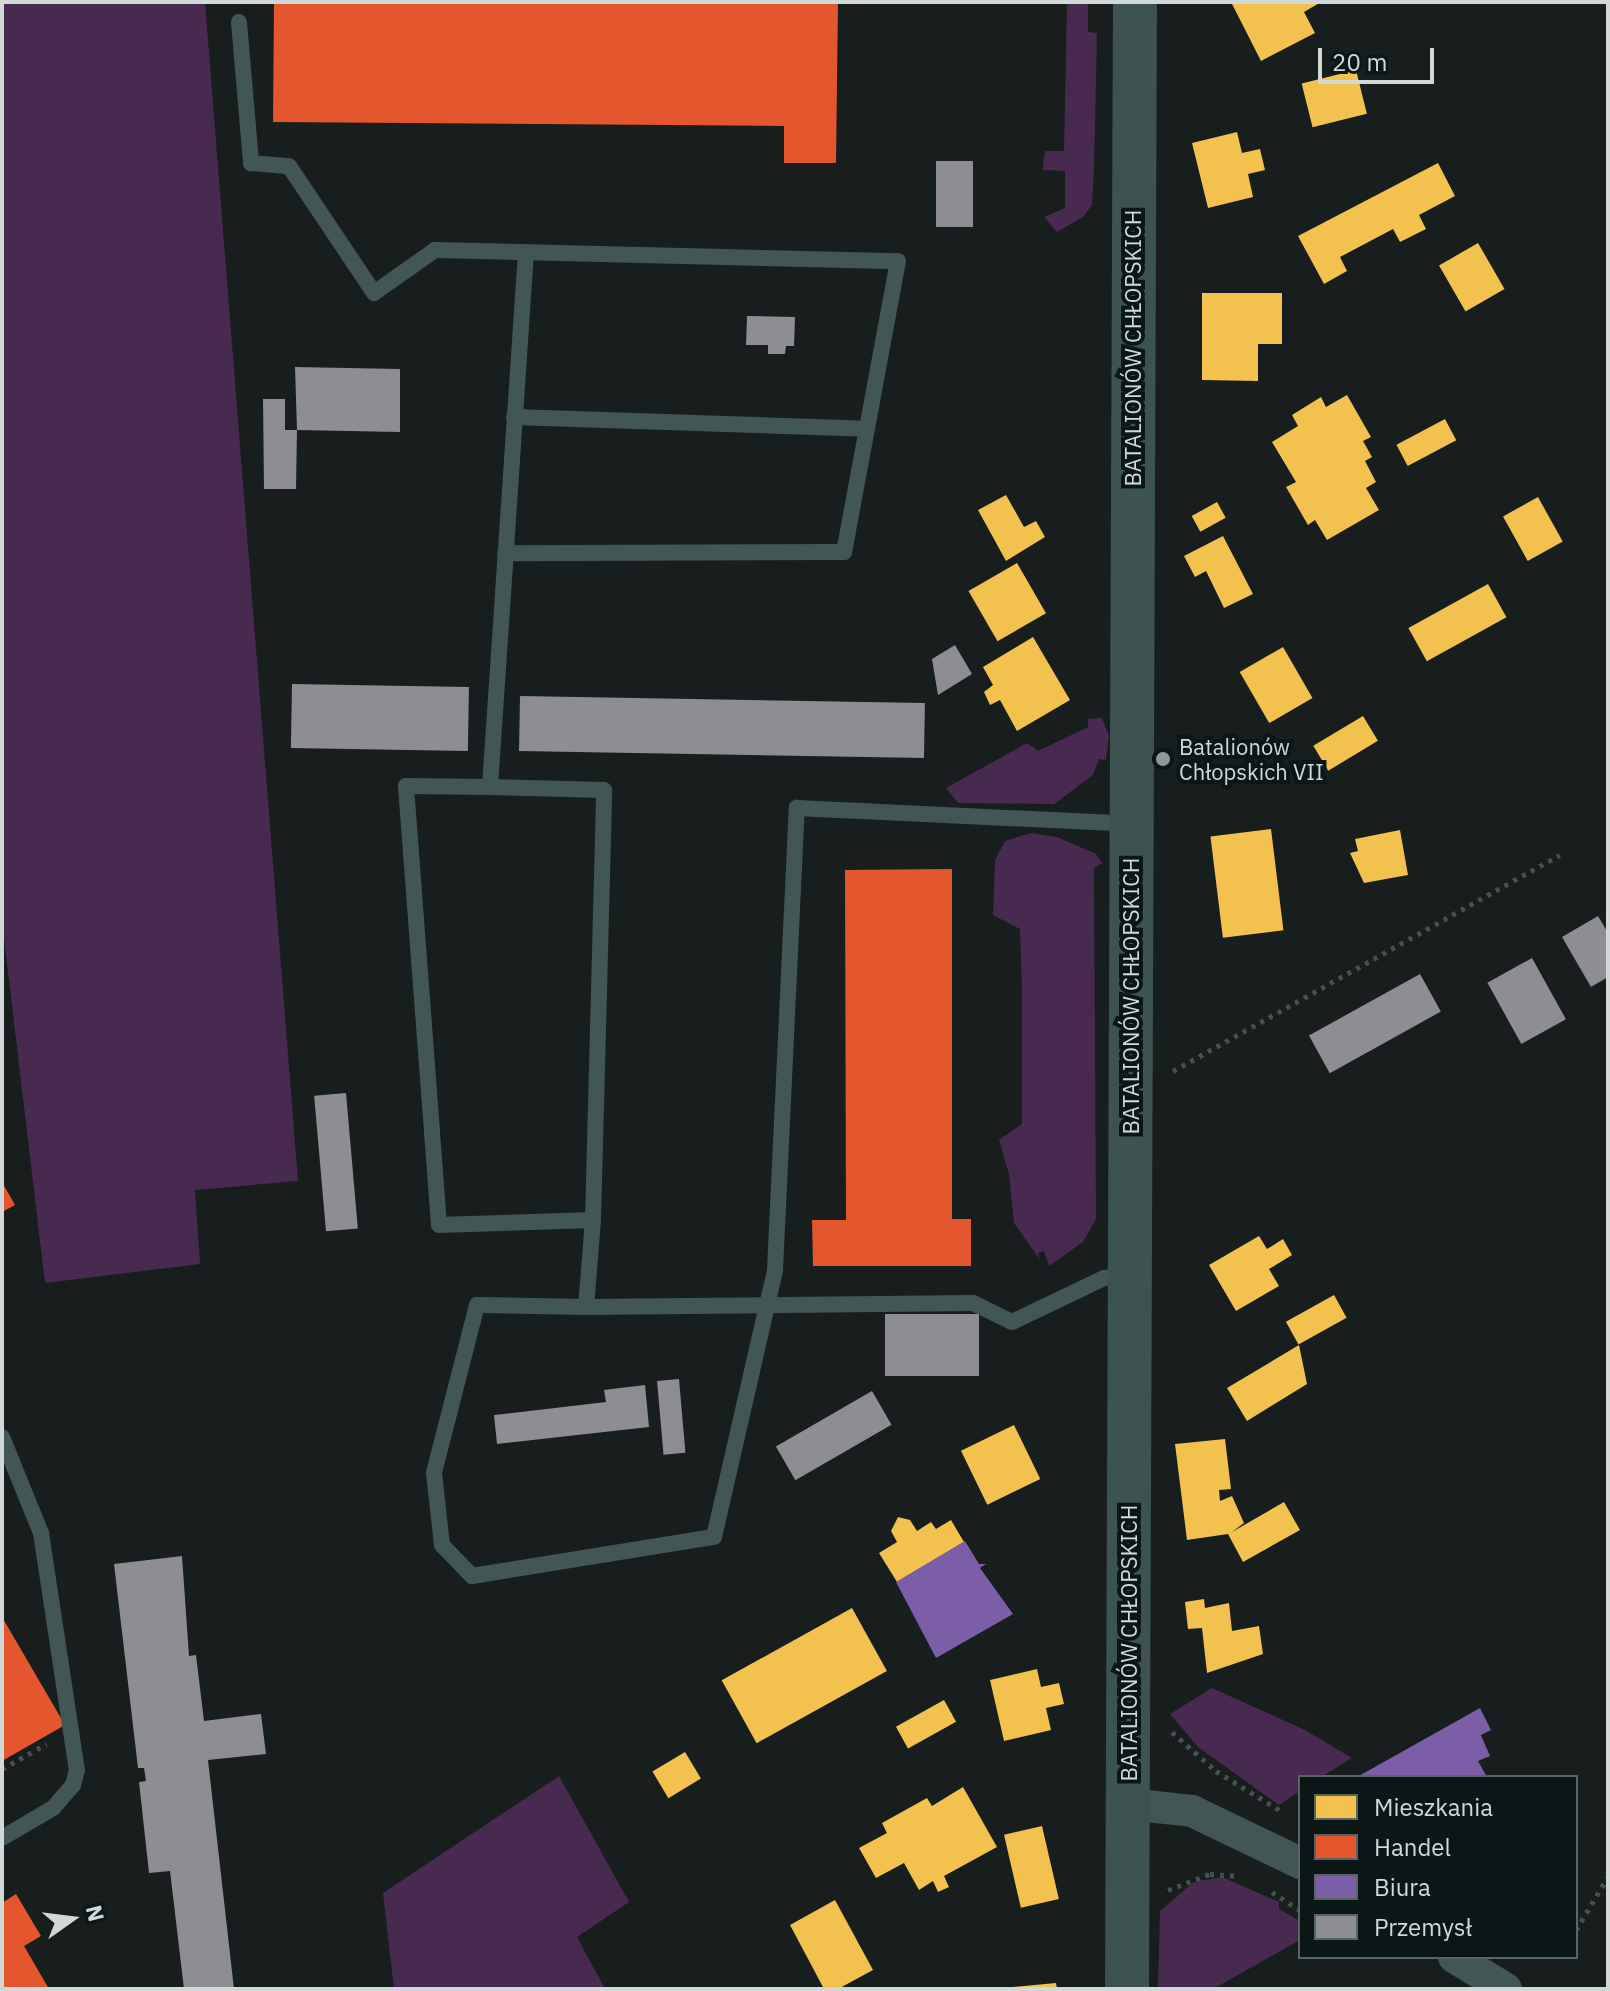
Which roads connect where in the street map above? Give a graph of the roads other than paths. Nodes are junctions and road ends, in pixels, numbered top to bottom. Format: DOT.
graph roads {
  1 [pos="1135,2"];
  2 [pos="239,22"];
  3 [pos="526,252"];
  4 [pos="514,417"];
  5 [pos="867,429"];
  6 [pos="505,553"];
  7 [pos="490,787"];
  8 [pos="1131,824"];
  9 [pos="593,1220"];
  10 [pos="1130,1274"];
  11 [pos="770,1305"];
  12 [pos="586,1307"];
  13 [pos="2,1437"];
  14 [pos="1128,1804"];
  15 [pos="2,1838"];
  16 [pos="1298,1862"];
  17 [pos="1457,1959"];
  18 [pos="1127,1989"];
  19 [pos="1506,1989"];
  1 -- 8 [label="street, BATALIONÓW CHŁOPSKICH"];
  2 -- 3 [label="lane"];
  3 -- 4 [label="lane"];
  3 -- 5 [label="lane"];
  4 -- 5 [label="lane"];
  4 -- 6 [label="lane"];
  5 -- 6 [label="lane"];
  6 -- 7 [label="lane"];
  7 -- 9 [label="lane"];
  7 -- 9 [label="lane"];
  8 -- 10 [label="street, BATALIONÓW CHŁOPSKICH"];
  8 -- 11 [label="lane"];
  9 -- 12 [label="lane"];
  10 -- 11 [label="lane"];
  10 -- 14 [label="street, BATALIONÓW CHŁOPSKICH"];
  11 -- 12 [label="lane"];
  11 -- 12 [label="lane"];
  13 -- 15 [label="lane"];
  14 -- 16 [label="street"];
  14 -- 18 [label="street, BATALIONÓW CHŁOPSKICH"];
  17 -- 19 [label="street"];
}
